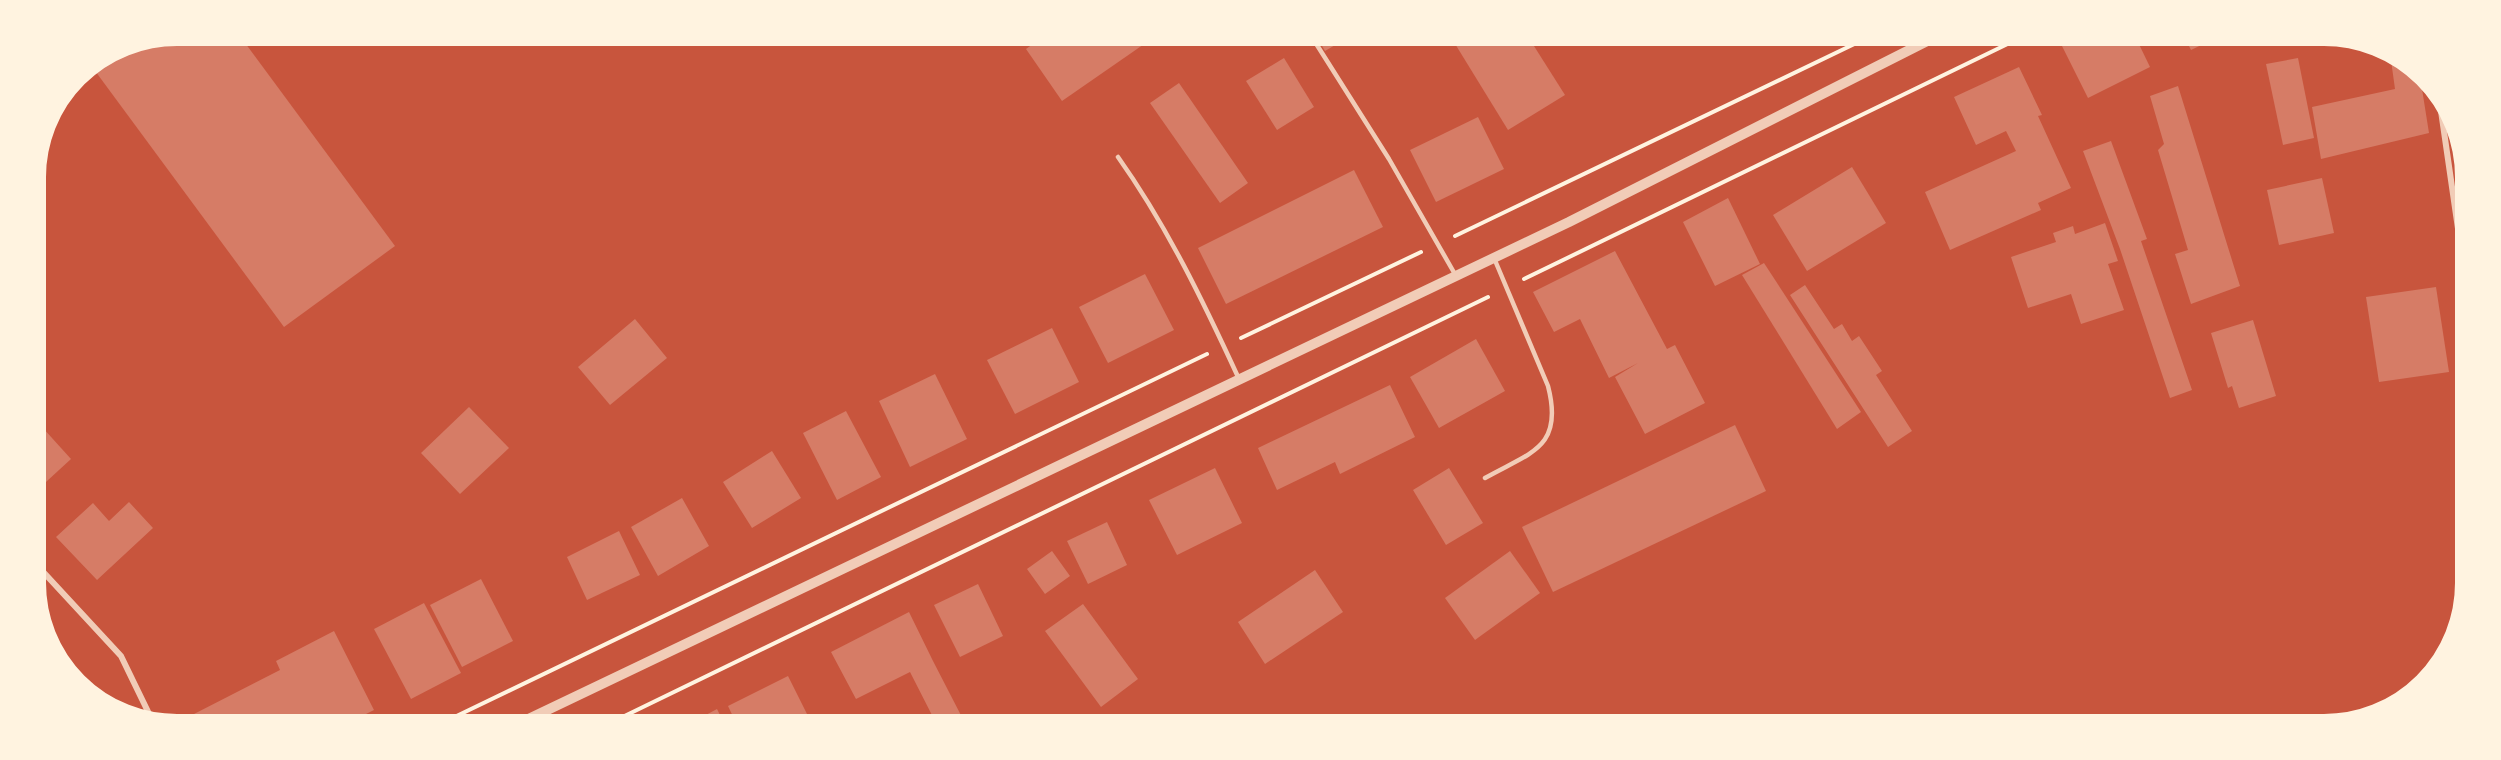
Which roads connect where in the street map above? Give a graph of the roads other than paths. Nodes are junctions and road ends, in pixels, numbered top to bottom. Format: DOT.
graph roads {
  1 [pos="1315,42"];
  2 [pos="1926,42"];
  3 [pos="2446,118"];
  4 [pos="1118,157"];
  5 [pos="2459,227"];
  6 [pos="1494,257"];
  7 [pos="1456,276"];
  8 [pos="1239,379"];
  9 [pos="1485,478"];
  10 [pos="42,571"];
  11 [pos="149,715"];
  12 [pos="531,718"];
  1 -- 7 [label="lane"];
  2 -- 6 [label="street"];
  3 -- 5 [label="street"];
  4 -- 8 [label="lane"];
  6 -- 7 [label="street"];
  6 -- 9 [label="lane"];
  7 -- 8 [label="street"];
  8 -- 12 [label="street"];
  10 -- 11 [label="street"];
}
